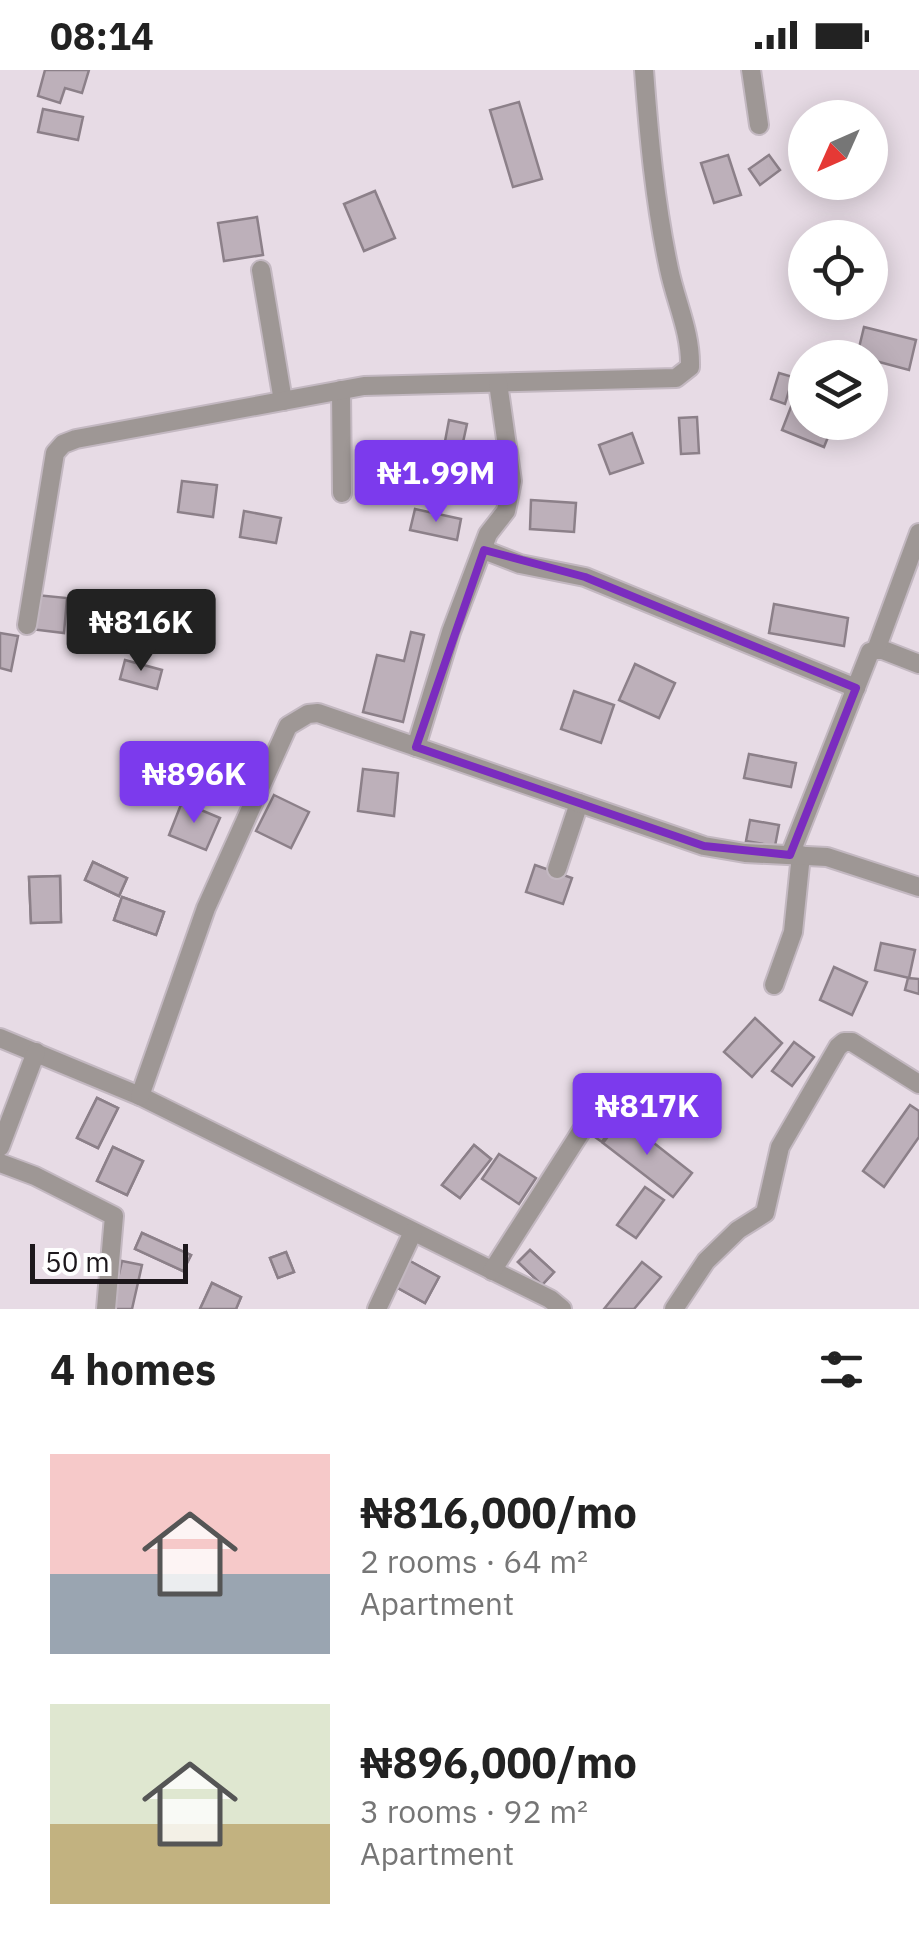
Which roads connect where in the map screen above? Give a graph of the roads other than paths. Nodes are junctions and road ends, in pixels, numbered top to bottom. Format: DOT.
graph roads {
  1 [pos="644,70"];
  2 [pos="751,70"];
  3 [pos="759,125"];
  4 [pos="261,270"];
  5 [pos="498,383"];
  6 [pos="341,390"];
  7 [pos="284,401"];
  8 [pos="342,494"];
  9 [pos="919,533"];
  10 [pos="484,550"];
  11 [pos="27,625"];
  12 [pos="876,650"];
  13 [pos="919,664"];
  14 [pos="856,688"];
  15 [pos="416,747"];
  16 [pos="579,803"];
  17 [pos="795,855"];
  18 [pos="557,869"];
  19 [pos="919,887"];
  20 [pos="774,984"];
  21 [pos="0,1038"];
  22 [pos="36,1052"];
  23 [pos="919,1084"];
  24 [pos="140,1096"];
  25 [pos="598,1105"];
  26 [pos="0,1147"];
  27 [pos="0,1164"];
  28 [pos="413,1232"];
  29 [pos="492,1272"];
  30 [pos="106,1309"];
  31 [pos="377,1309"];
  32 [pos="562,1309"];
  33 [pos="674,1309"];
  1 -- 5 [label="street"];
  2 -- 3 [label="street"];
  4 -- 7 [label="street"];
  5 -- 6 [label="street"];
  5 -- 10 [label="street"];
  6 -- 7 [label="street"];
  6 -- 8 [label="street"];
  7 -- 11 [label="street"];
  9 -- 12 [label="street"];
  10 -- 14 [label="street"];
  10 -- 15 [label="street"];
  12 -- 13 [label="street"];
  12 -- 14 [label="street"];
  14 -- 17 [label="street"];
  15 -- 16 [label="street"];
  15 -- 24 [label="street"];
  16 -- 17 [label="street"];
  16 -- 18 [label="street"];
  17 -- 19 [label="street"];
  17 -- 20 [label="street"];
  21 -- 22 [label="street"];
  22 -- 24 [label="street"];
  22 -- 26 [label="street"];
  23 -- 33 [label="street"];
  24 -- 28 [label="street"];
  25 -- 29 [label="street"];
  27 -- 30 [label="street"];
  28 -- 29 [label="street"];
  28 -- 31 [label="street"];
  29 -- 32 [label="street"];
}
